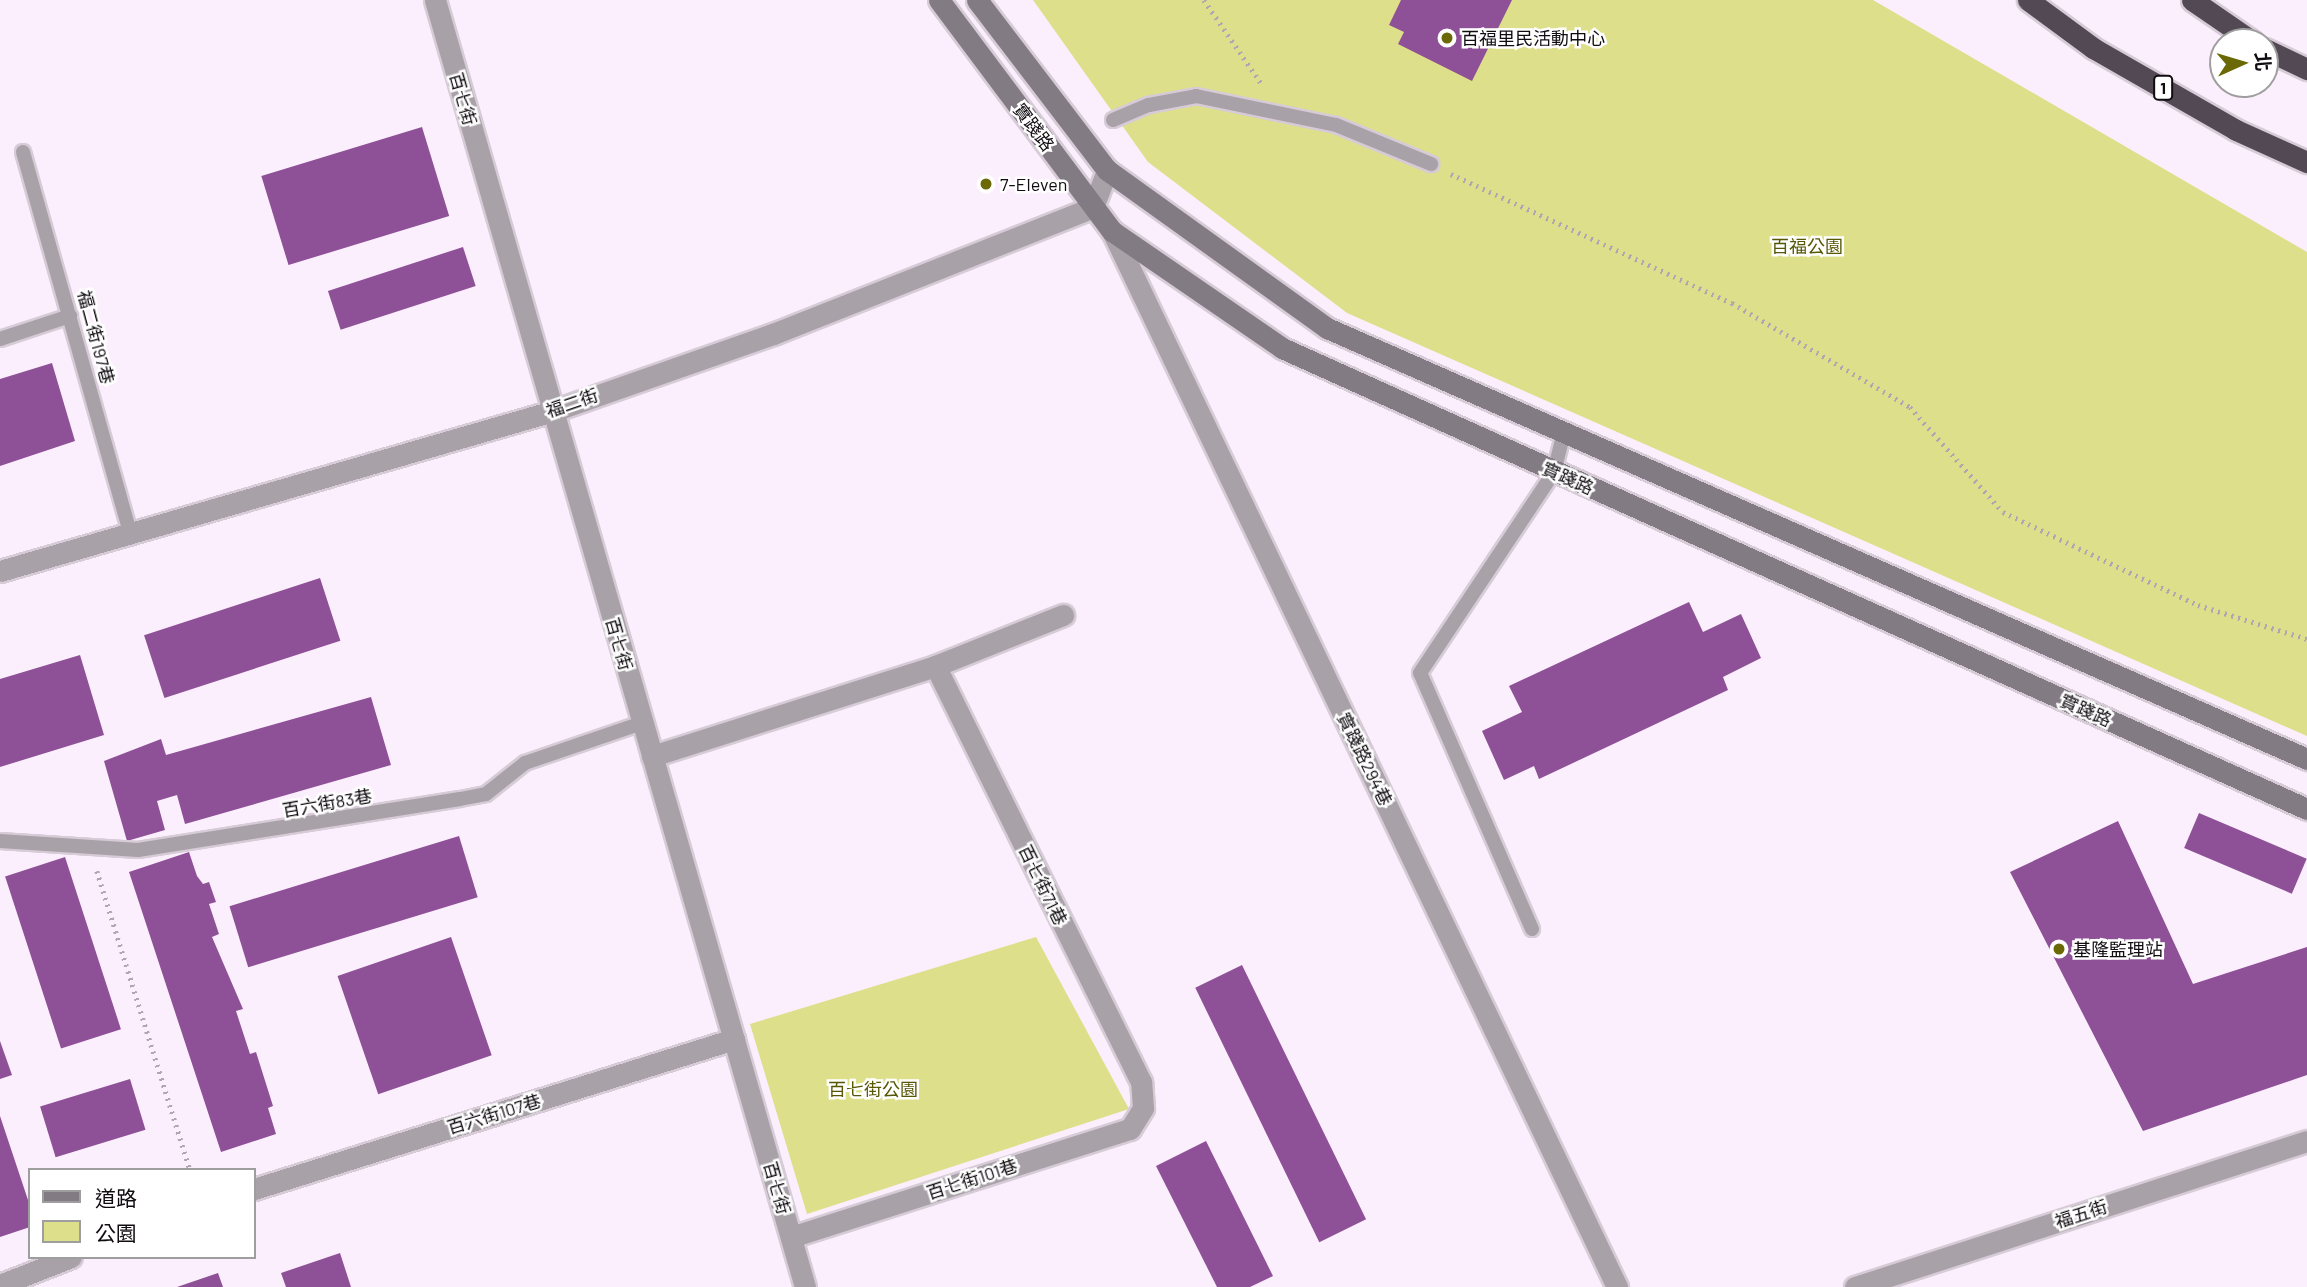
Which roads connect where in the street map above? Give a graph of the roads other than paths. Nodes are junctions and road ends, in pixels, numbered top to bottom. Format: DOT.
graph roads {
  1 [pos="435,0"];
  2 [pos="939,0"];
  3 [pos="977,0"];
  4 [pos="2028,0"];
  5 [pos="2192,0"];
  6 [pos="2233,28"];
  7 [pos="2279,55"];
  8 [pos="2307,69"];
  9 [pos="1113,120"];
  10 [pos="23,152"];
  11 [pos="2307,162"];
  12 [pos="1431,164"];
  13 [pos="1107,170"];
  14 [pos="1093,206"];
  15 [pos="1112,231"];
  16 [pos="70,316"];
  17 [pos="0,339"];
  18 [pos="553,411"];
  19 [pos="1564,432"];
  20 [pos="1554,471"];
  21 [pos="130,533"];
  22 [pos="0,570"];
  23 [pos="1063,615"];
  24 [pos="934,666"];
  25 [pos="642,723"];
  26 [pos="652,756"];
  27 [pos="2307,759"];
  28 [pos="2307,809"];
  29 [pos="0,841"];
  30 [pos="1532,929"];
  31 [pos="734,1039"];
  32 [pos="1143,1108"];
  33 [pos="2307,1141"];
  34 [pos="256,1188"];
  35 [pos="791,1237"];
  36 [pos="66,1259"];
  37 [pos="0,1286"];
  38 [pos="805,1287"];
  39 [pos="1617,1287"];
  40 [pos="1855,1287"];
  1 -- 18 [label="street, 百七街"];
  2 -- 14 [label="street, 實踐路"];
  3 -- 13 [label="street, 實踐路"];
  4 -- 11 [label="highway, 1"];
  5 -- 6 [label="highway"];
  7 -- 8 [label="highway"];
  9 -- 12 [label="lane"];
  10 -- 16 [label="lane, 福二街197巷"];
  13 -- 14 [label="street"];
  13 -- 19 [label="street, 實踐路"];
  14 -- 15 [label="street, 實踐路"];
  14 -- 18 [label="street, 福二街"];
  15 -- 20 [label="street, 實踐路"];
  15 -- 39 [label="street, 實踐路294巷"];
  16 -- 17 [label="lane"];
  16 -- 21 [label="lane, 福二街197巷"];
  18 -- 21 [label="street, 福二街"];
  18 -- 25 [label="street, 百七街"];
  19 -- 20 [label="lane"];
  19 -- 27 [label="street, 實踐路"];
  20 -- 28 [label="street, 實踐路"];
  20 -- 30 [label="lane"];
  21 -- 22 [label="street, 福二街"];
  23 -- 24 [label="street"];
  24 -- 26 [label="street"];
  24 -- 32 [label="street, 百七街71巷"];
  25 -- 26 [label="street, 百七街"];
  25 -- 29 [label="lane, 百六街83巷"];
  26 -- 31 [label="street, 百七街"];
  31 -- 34 [label="street, 百六街107巷"];
  31 -- 35 [label="street, 百七街"];
  32 -- 35 [label="street, 百七街101巷"];
  33 -- 40 [label="street, 福五街"];
  35 -- 38 [label="street, 百七街"];
  36 -- 37 [label="street"];
}
